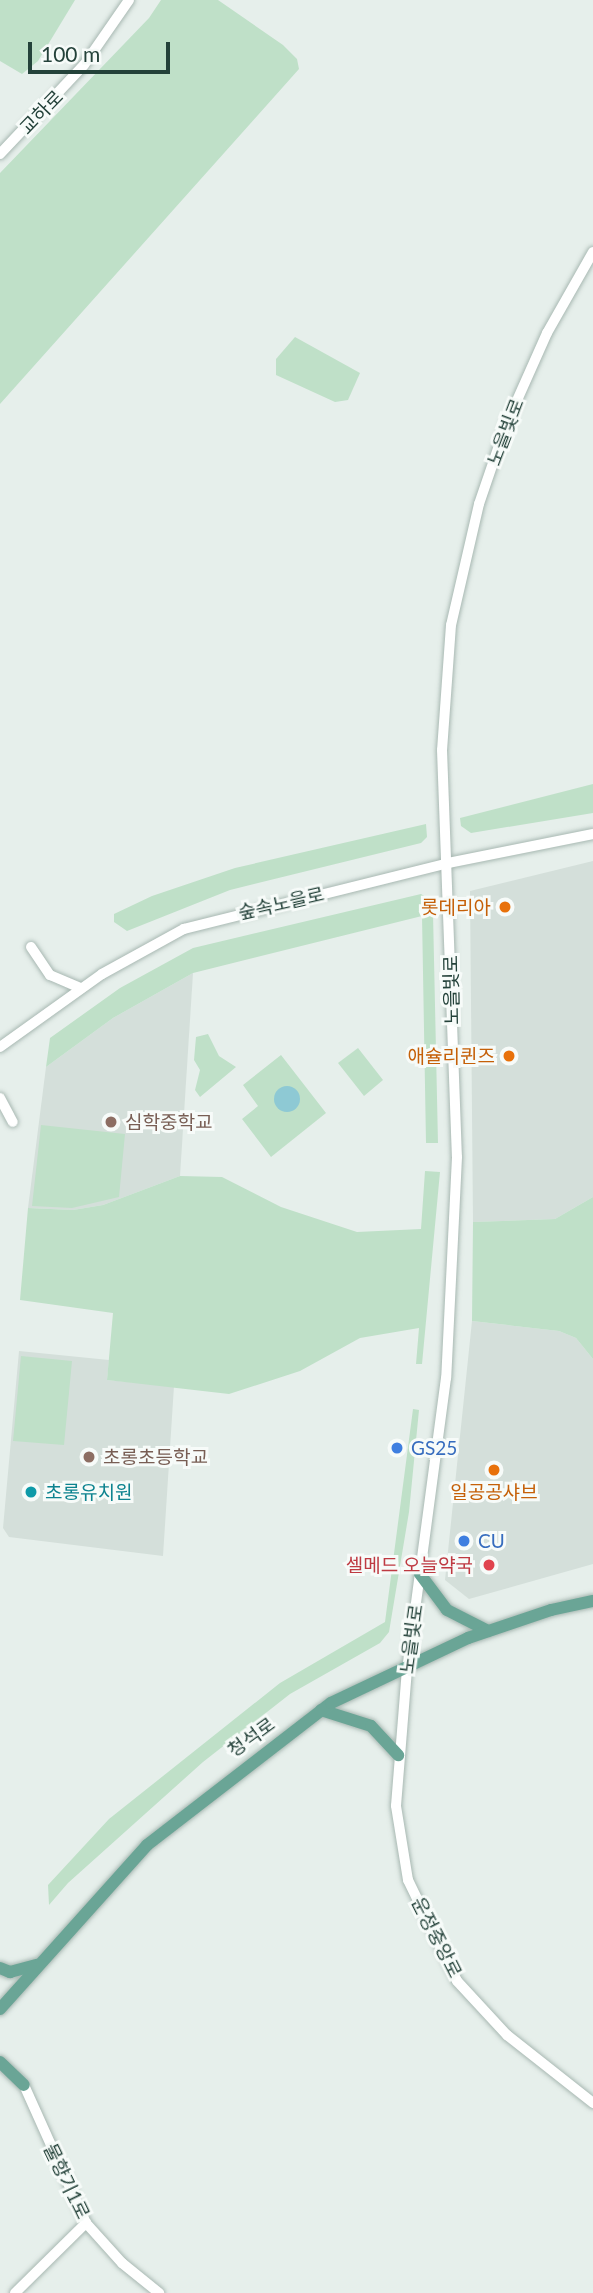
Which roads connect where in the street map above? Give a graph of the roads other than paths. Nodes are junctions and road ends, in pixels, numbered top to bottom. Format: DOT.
graph roads {
  1 [pos="129,0"];
  2 [pos="0,154"];
  3 [pos="593,252"];
  4 [pos="593,834"];
  5 [pos="449,863"];
  6 [pos="31,947"];
  7 [pos="81,988"];
  8 [pos="0,1047"];
  9 [pos="0,1098"];
  10 [pos="13,1122"];
  11 [pos="420,1574"];
  12 [pos="593,1601"];
  13 [pos="488,1631"];
  14 [pos="407,1669"];
  15 [pos="321,1710"];
  16 [pos="398,1755"];
  17 [pos="37,1965"];
  18 [pos="0,1968"];
  19 [pos="0,2008"];
  20 [pos="0,2062"];
  21 [pos="24,2085"];
  22 [pos="593,2102"];
  23 [pos="86,2224"];
  24 [pos="15,2293"];
  25 [pos="159,2293"];
  1 -- 2 [label="street, 교하로"];
  3 -- 5 [label="street, 노을빛로"];
  4 -- 5 [label="street, 숲속노을로"];
  5 -- 7 [label="street, 숲속노을로"];
  5 -- 11 [label="street, 노을빛로"];
  6 -- 7 [label="street"];
  7 -- 8 [label="street, 숲속노을로"];
  9 -- 10 [label="street"];
  11 -- 13 [label="main road"];
  11 -- 14 [label="street, 노을빛로"];
  12 -- 13 [label="main road, 청석로"];
  13 -- 14 [label="main road, 청석로"];
  14 -- 15 [label="main road, 청석로"];
  14 -- 16 [label="street, 노을빛로"];
  15 -- 16 [label="main road"];
  15 -- 17 [label="main road, 청석로"];
  16 -- 22 [label="street, 운정중앙로"];
  17 -- 18 [label="main road"];
  17 -- 19 [label="main road, 청석로"];
  20 -- 21 [label="main road"];
  21 -- 23 [label="street, 물향기1로"];
  23 -- 24 [label="street"];
  23 -- 25 [label="street, 물향기1로"];
}
